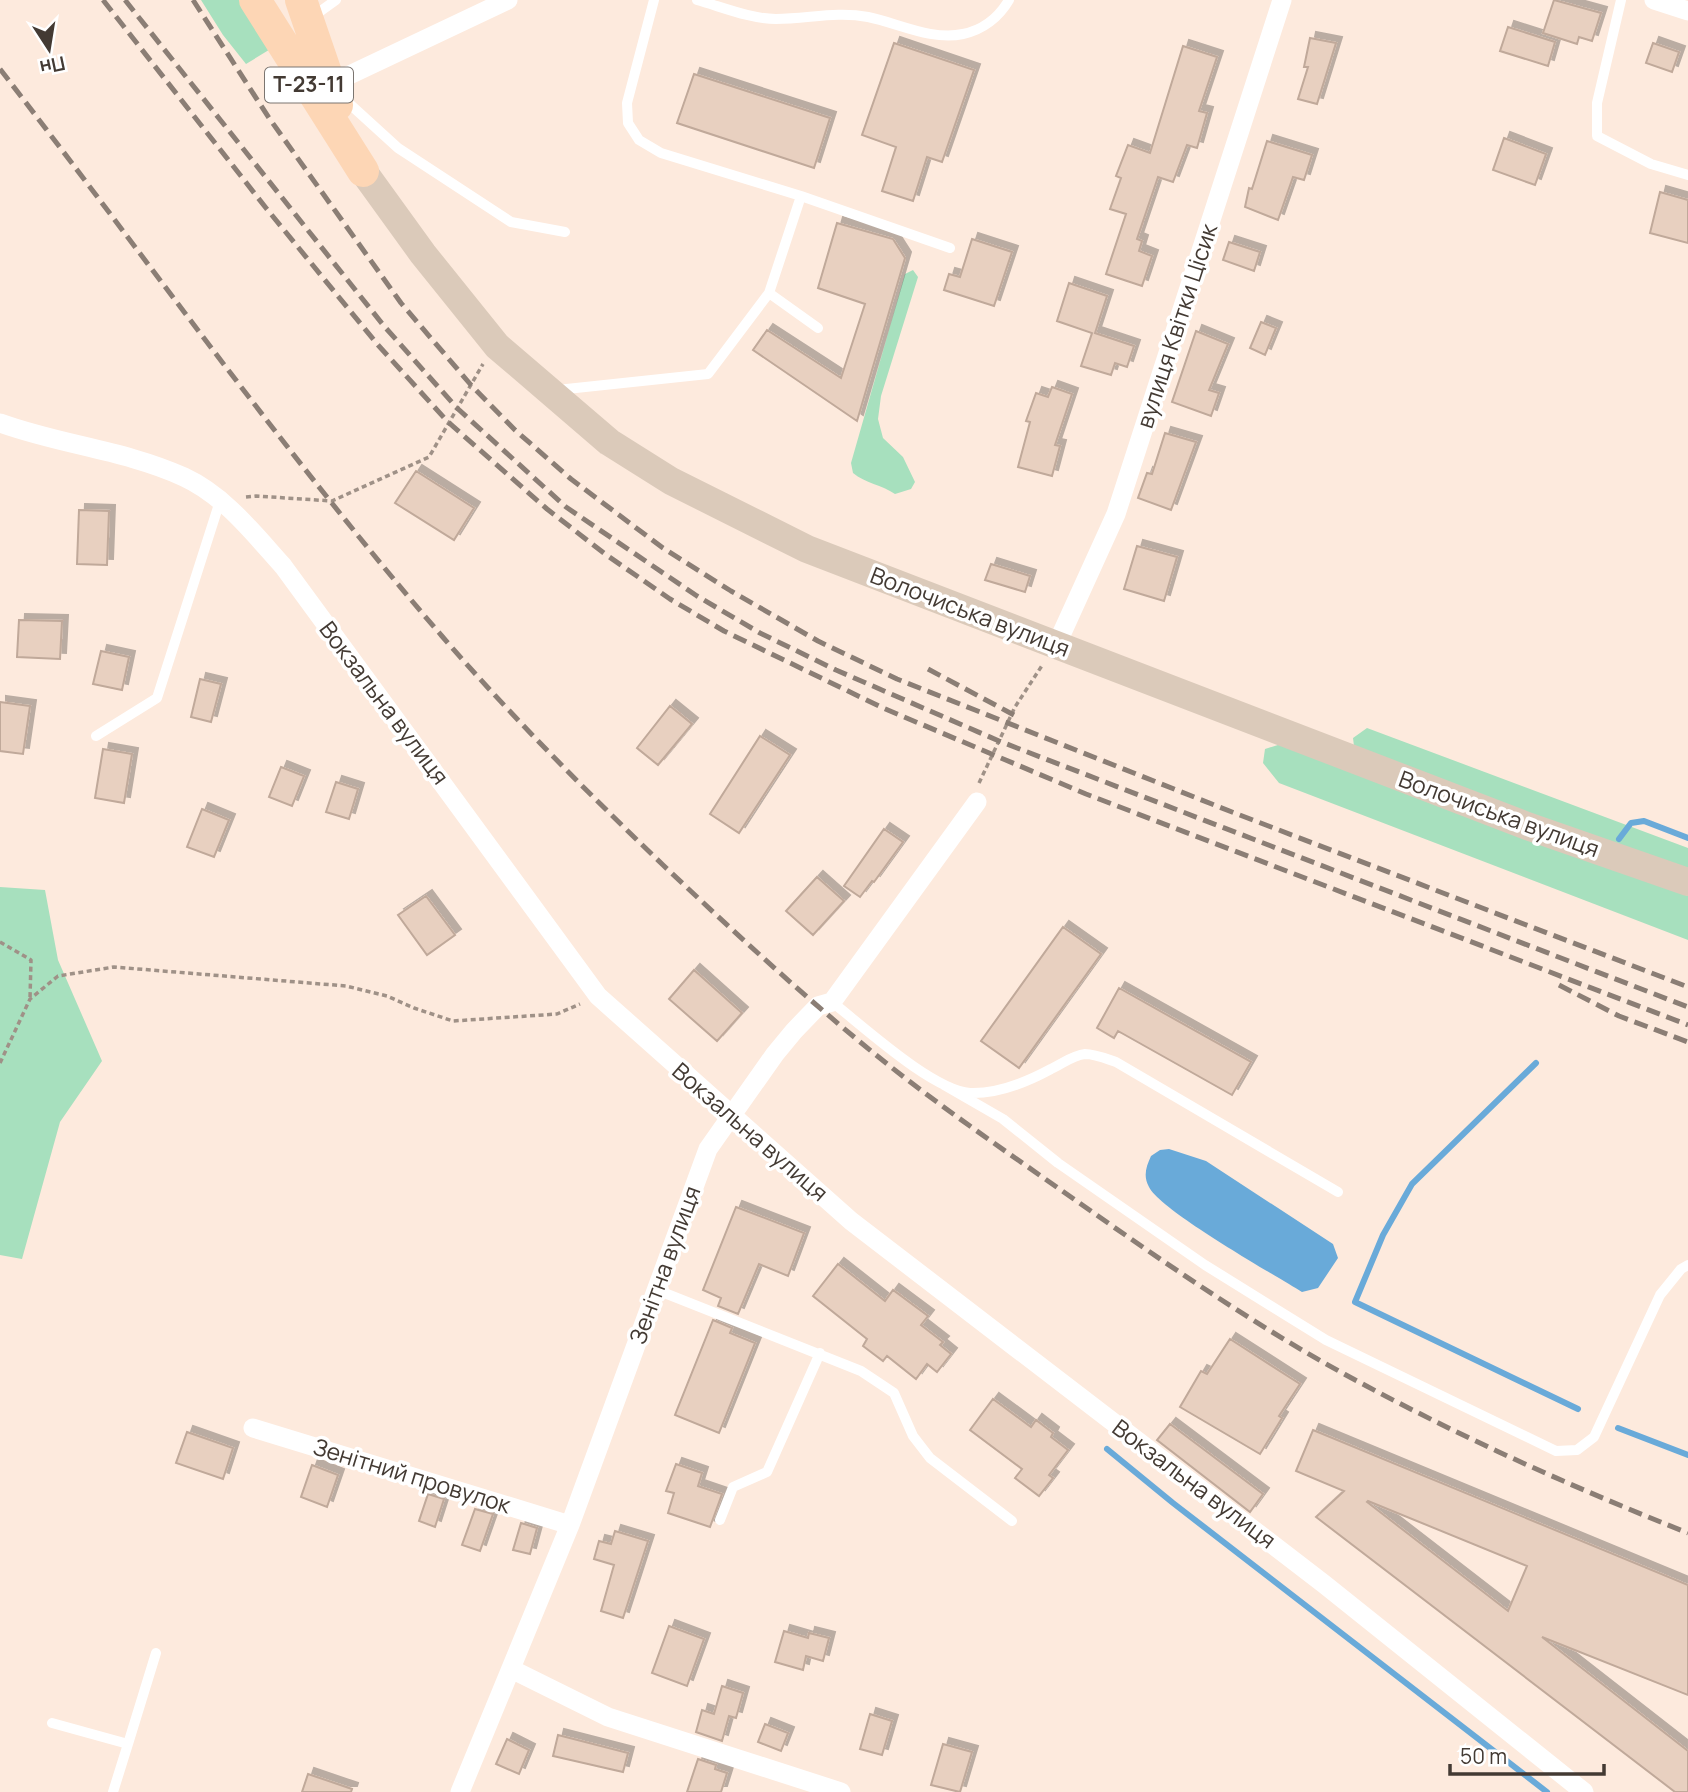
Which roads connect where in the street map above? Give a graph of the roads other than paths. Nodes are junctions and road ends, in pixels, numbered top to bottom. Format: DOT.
graph roads {
  1 [pos="255,0"];
  2 [pos="337,0"];
  3 [pos="508,0"];
  4 [pos="654,0"];
  5 [pos="697,0"];
  6 [pos="1009,0"];
  7 [pos="1282,0"];
  8 [pos="1621,0"];
  9 [pos="1654,0"];
  10 [pos="304,10"];
  11 [pos="1688,11"];
  12 [pos="321,89"];
  13 [pos="363,171"];
  14 [pos="1688,175"];
  15 [pos="801,196"];
  16 [pos="565,232"];
  17 [pos="950,248"];
  18 [pos="769,293"];
  19 [pos="818,328"];
  20 [pos="550,391"];
  21 [pos="0,423"];
  22 [pos="220,501"];
  23 [pos="1056,646"];
  24 [pos="96,736"];
  25 [pos="977,802"];
  26 [pos="1688,883"];
  27 [pos="832,1002"];
  28 [pos="944,1085"];
  29 [pos="731,1115"];
  30 [pos="1338,1192"];
  31 [pos="1688,1265"];
  32 [pos="657,1290"];
  33 [pos="820,1353"];
  34 [pos="253,1428"];
  35 [pos="720,1520"];
  36 [pos="1012,1521"];
  37 [pos="570,1525"];
  38 [pos="156,1653"];
  39 [pos="511,1669"];
  40 [pos="52,1723"];
  41 [pos="128,1744"];
  42 [pos="459,1790"];
  43 [pos="113,1792"];
  44 [pos="841,1792"];
  45 [pos="1584,1792"];
  1 -- 12 [label="main road, Т-23-11"];
  2 -- 10 [label="lane"];
  3 -- 12 [label="street"];
  4 -- 15 [label="lane"];
  5 -- 6 [label="lane"];
  7 -- 23 [label="street, вулиця Квітки Цісик"];
  8 -- 14 [label="lane"];
  9 -- 11 [label="street"];
  10 -- 12 [label="main road, Т-23-11"];
  12 -- 13 [label="main road, Т-23-11"];
  12 -- 16 [label="lane"];
  13 -- 20 [label="main road, Волочиська вулиця / Т-23-11"];
  15 -- 17 [label="lane"];
  15 -- 18 [label="lane"];
  18 -- 19 [label="lane"];
  18 -- 20 [label="lane"];
  20 -- 23 [label="main road, Волочиська вулиця / Т-23-11"];
  21 -- 22 [label="street, Вокзальна вулиця"];
  22 -- 24 [label="lane"];
  22 -- 29 [label="street, Вокзальна вулиця"];
  23 -- 26 [label="main road, Волочиська вулиця / Т-23-11"];
  25 -- 27 [label="street, Зенітна вулиця"];
  27 -- 28 [label="lane"];
  27 -- 29 [label="street, Зенітна вулиця"];
  28 -- 30 [label="lane"];
  28 -- 31 [label="lane"];
  29 -- 32 [label="street, Зенітна вулиця"];
  29 -- 45 [label="street, Вокзальна вулиця"];
  32 -- 33 [label="lane"];
  32 -- 37 [label="street, Зенітна вулиця"];
  33 -- 35 [label="lane"];
  33 -- 36 [label="lane"];
  34 -- 37 [label="street, Зенітний провулок"];
  37 -- 39 [label="street, Зенітна вулиця"];
  38 -- 41 [label="lane"];
  39 -- 42 [label="street, Зенітна вулиця"];
  39 -- 44 [label="street"];
  40 -- 41 [label="lane"];
  41 -- 43 [label="lane"];
}
